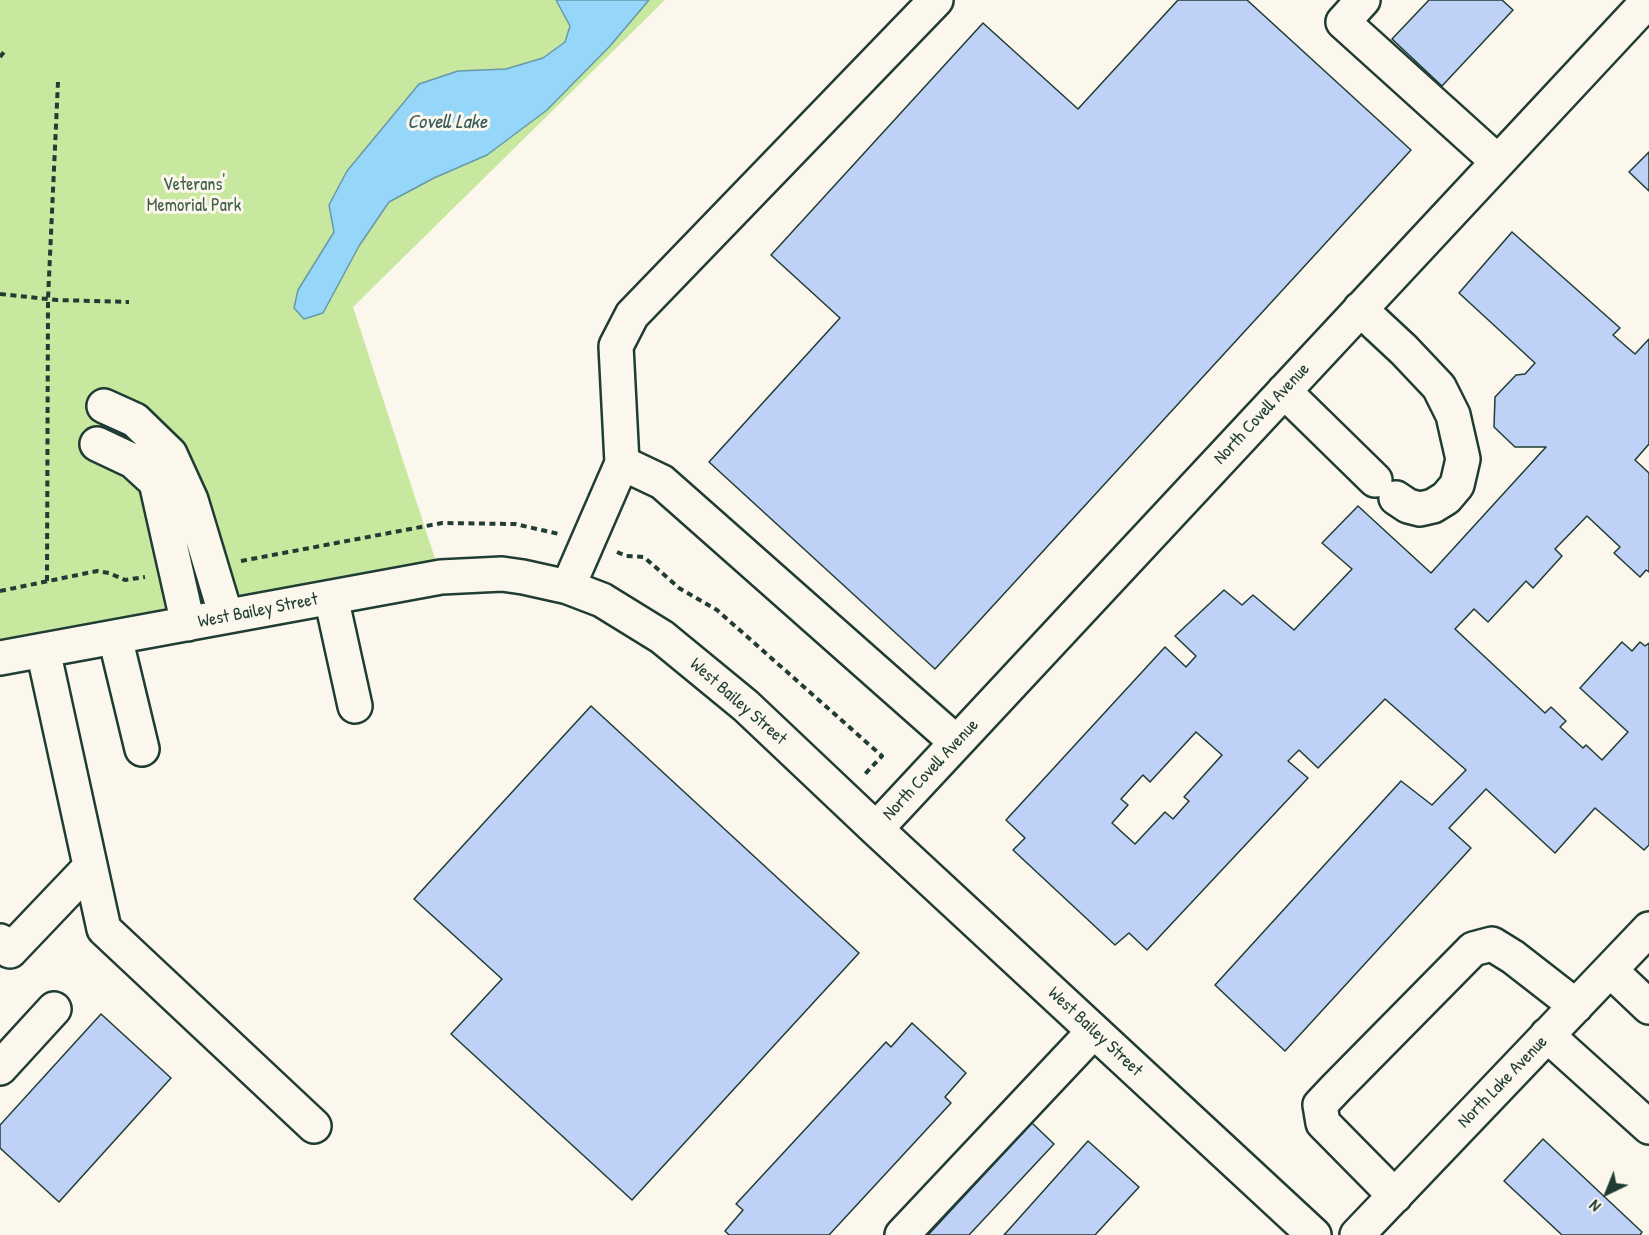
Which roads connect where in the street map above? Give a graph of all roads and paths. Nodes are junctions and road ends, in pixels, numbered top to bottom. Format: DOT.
graph roads {
  1 [pos="936,0"];
  2 [pos="1363,0"];
  3 [pos="1649,0"];
  4 [pos="4,52"];
  5 [pos="0,57"];
  6 [pos="57,82"];
  7 [pos="1498,162"];
  8 [pos="0,294"];
  9 [pos="48,299"];
  10 [pos="129,302"];
  11 [pos="1360,309"];
  12 [pos="1284,391"];
  13 [pos="104,406"];
  14 [pos="97,444"];
  15 [pos="622,463"];
  16 [pos="47,581"];
  17 [pos="568,587"];
  18 [pos="331,597"];
  19 [pos="226,616"];
  20 [pos="188,624"];
  21 [pos="115,637"];
  22 [pos="43,650"];
  23 [pos="0,658"];
  24 [pos="355,706"];
  25 [pos="956,742"];
  26 [pos="142,749"];
  27 [pos="876,829"];
  28 [pos="90,867"];
  29 [pos="1649,929"];
  30 [pos="0,941"];
  31 [pos="1610,970"];
  32 [pos="1576,1006"];
  33 [pos="1649,1007"];
  34 [pos="54,1009"];
  35 [pos="1094,1031"];
  36 [pos="1547,1035"];
  37 [pos="0,1068"];
  38 [pos="314,1126"];
  39 [pos="1649,1127"];
  40 [pos="1395,1196"];
  41 [pos="902,1235"];
  42 [pos="1314,1235"];
  43 [pos="1357,1235"];
  1 -- 15 [label="street"];
  2 -- 7 [label="street"];
  3 -- 7 [label="street, North Covell Avenue"];
  4 -- 5 [label="path"];
  6 -- 9 [label="path"];
  7 -- 11 [label="street, North Covell Avenue"];
  8 -- 9 [label="path"];
  9 -- 10 [label="path"];
  9 -- 16 [label="path"];
  11 -- 12 [label="street, North Covell Avenue"];
  11 -- 12 [label="street"];
  12 -- 25 [label="street, North Covell Avenue"];
  13 -- 19 [label="street"];
  14 -- 20 [label="street"];
  15 -- 17 [label="street"];
  15 -- 25 [label="street"];
  17 -- 18 [label="street, West Bailey Street"];
  17 -- 27 [label="street, West Bailey Street"];
  18 -- 19 [label="street, West Bailey Street"];
  18 -- 24 [label="street"];
  19 -- 20 [label="street, West Bailey Street"];
  20 -- 21 [label="street, West Bailey Street"];
  21 -- 22 [label="street, West Bailey Street"];
  21 -- 26 [label="street"];
  22 -- 23 [label="street, West Bailey Street"];
  22 -- 28 [label="street"];
  25 -- 27 [label="street, North Covell Avenue"];
  27 -- 35 [label="street, West Bailey Street"];
  28 -- 30 [label="street"];
  28 -- 38 [label="street"];
  29 -- 31 [label="street, North Lake Avenue"];
  31 -- 32 [label="street, North Lake Avenue"];
  31 -- 33 [label="street"];
  32 -- 36 [label="street, North Lake Avenue"];
  32 -- 40 [label="street"];
  34 -- 37 [label="street"];
  35 -- 41 [label="street"];
  35 -- 42 [label="street, West Bailey Street"];
  36 -- 39 [label="street"];
  36 -- 40 [label="street, North Lake Avenue"];
  40 -- 43 [label="street, North Lake Avenue"];
}
